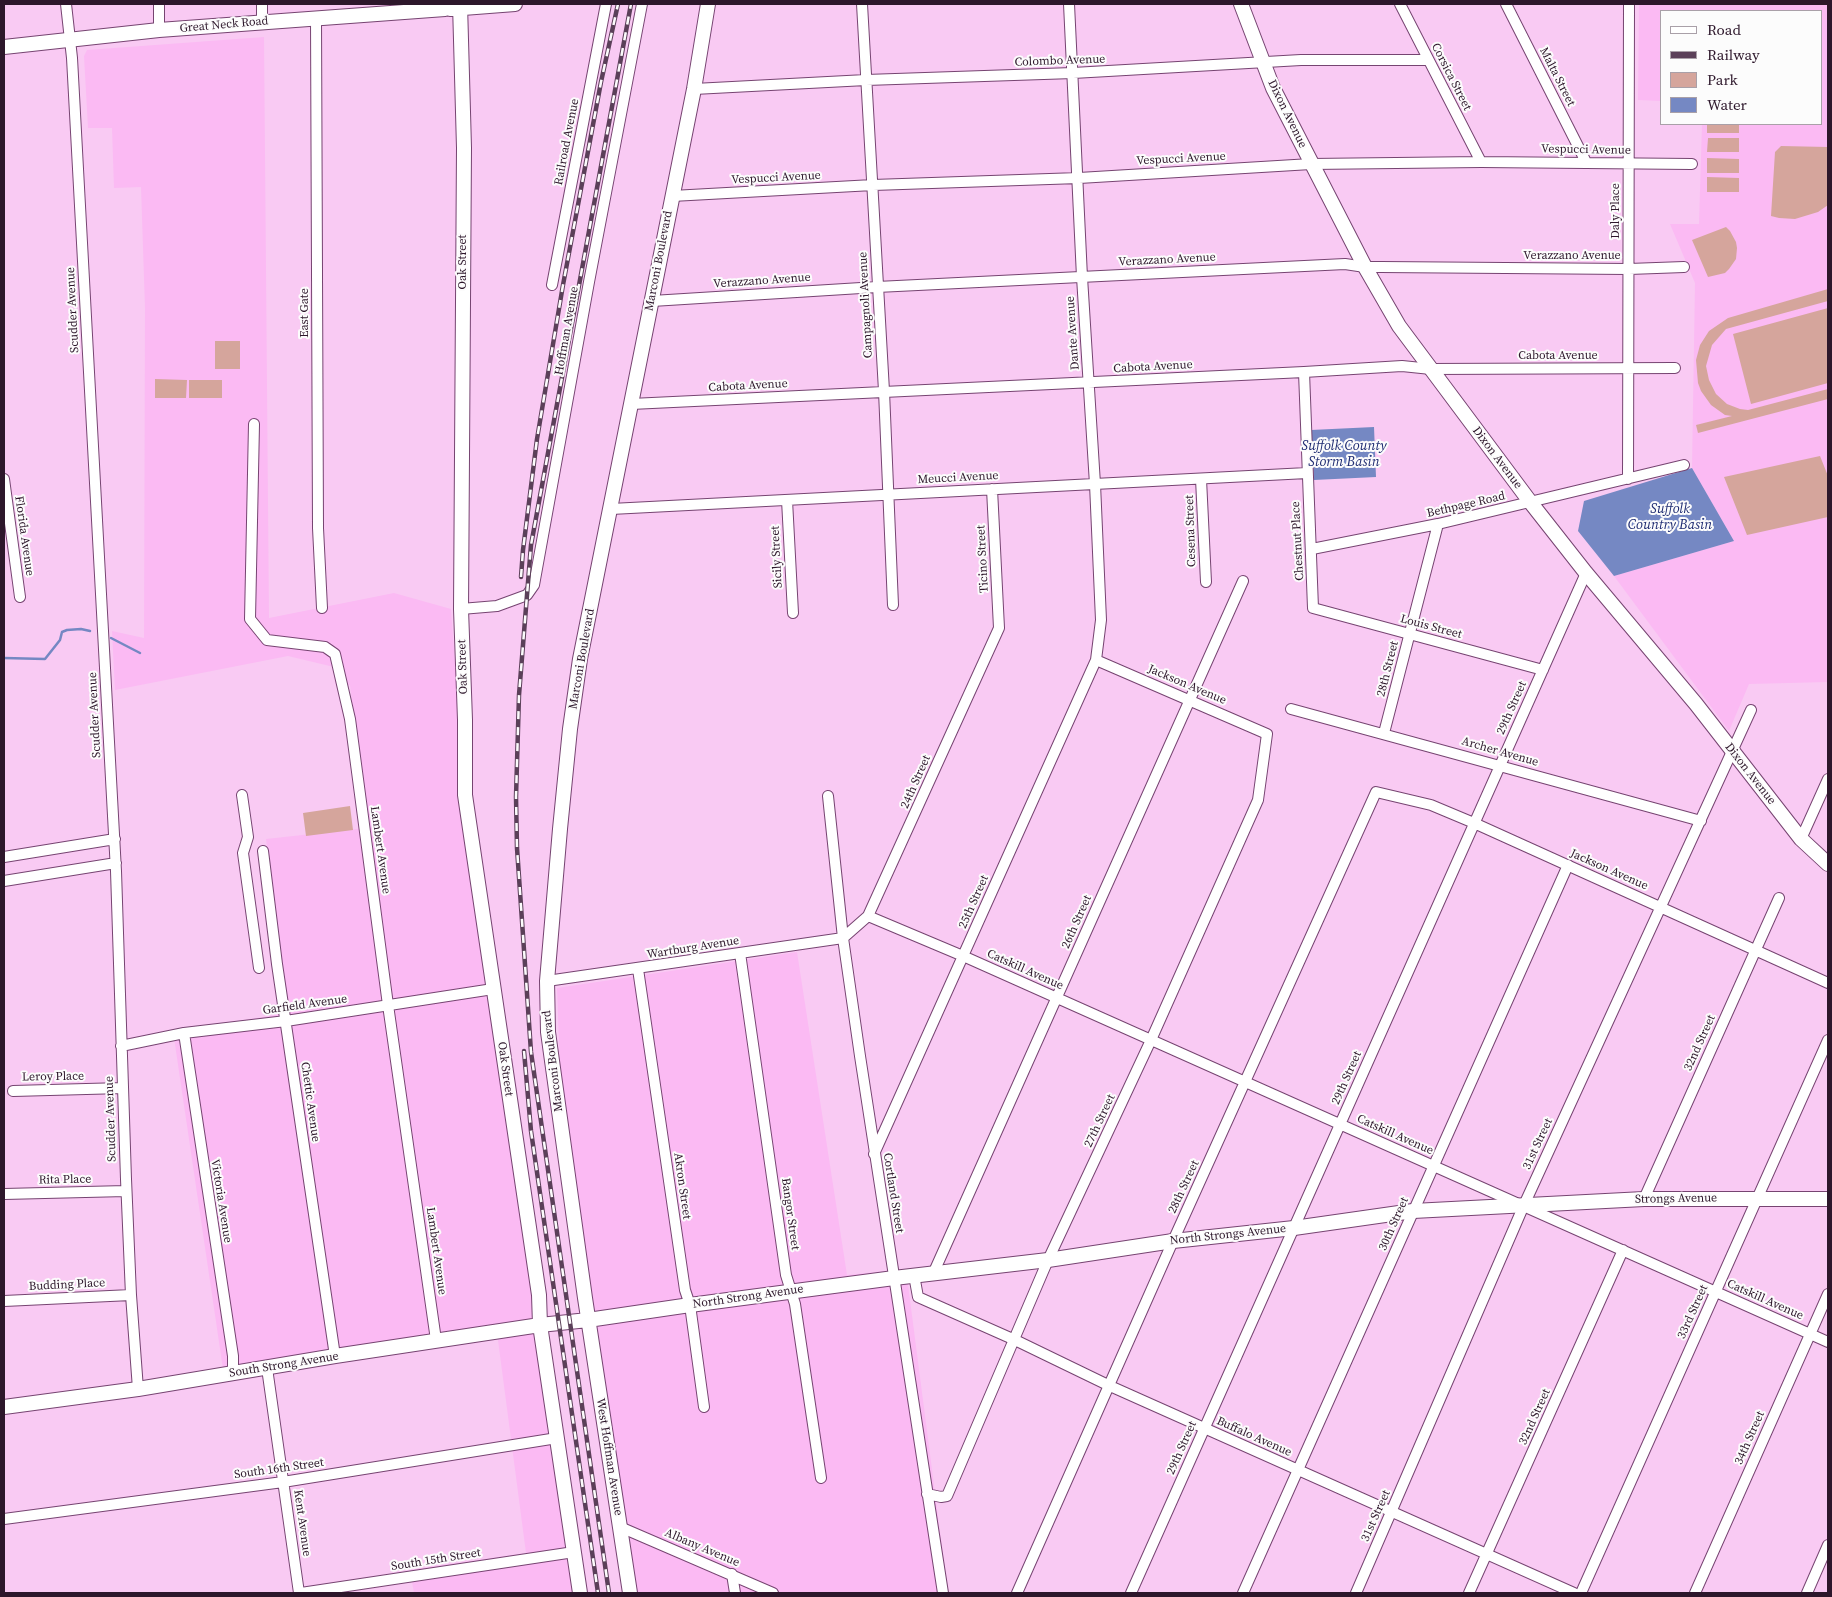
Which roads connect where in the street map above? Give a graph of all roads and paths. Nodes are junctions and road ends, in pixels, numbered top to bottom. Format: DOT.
graph roads {
  1 [pos="66,4"];
  2 [pos="159,4"];
  3 [pos="262,4"];
  4 [pos="514,4"];
  5 [pos="606,4"];
  6 [pos="642,4"];
  7 [pos="708,4"];
  8 [pos="862,4"];
  9 [pos="1069,4"];
  10 [pos="1241,4"];
  11 [pos="1400,4"];
  12 [pos="1506,4"];
  13 [pos="1630,4"];
  14 [pos="453,7"];
  15 [pos="316,18"];
  16 [pos="262,22"];
  17 [pos="159,30"];
  18 [pos="70,39"];
  19 [pos="4,47"];
  20 [pos="1428,60"];
  21 [pos="1262,62"];
  22 [pos="1073,73"];
  23 [pos="866,80"];
  24 [pos="694,89"];
  25 [pos="1480,162"];
  26 [pos="1586,162"];
  27 [pos="1629,163"];
  28 [pos="1311,164"];
  29 [pos="1692,164"];
  30 [pos="1079,178"];
  31 [pos="873,186"];
  32 [pos="672,196"];
  33 [pos="1365,267"];
  34 [pos="1684,267"];
  35 [pos="1629,269"];
  36 [pos="1082,277"];
  37 [pos="552,285"];
  38 [pos="877,287"];
  39 [pos="652,301"];
  40 [pos="1675,368"];
  41 [pos="1431,369"];
  42 [pos="1628,369"];
  43 [pos="1304,372"];
  44 [pos="1089,382"];
  45 [pos="884,391"];
  46 [pos="632,404"];
  47 [pos="254,424"];
  48 [pos="1684,465"];
  49 [pos="1307,473"];
  50 [pos="1628,478"];
  51 [pos="4,479"];
  52 [pos="1201,479"];
  53 [pos="1095,484"];
  54 [pos="992,489"];
  55 [pos="888,494"];
  56 [pos="787,500"];
  57 [pos="1531,503"];
  58 [pos="611,509"];
  59 [pos="1438,524"];
  60 [pos="1312,549"];
  61 [pos="1586,573"];
  62 [pos="1243,581"];
  63 [pos="1206,582"];
  64 [pos="20,597"];
  65 [pos="893,605"];
  66 [pos="322,608"];
  67 [pos="1313,608"];
  68 [pos="461,609"];
  69 [pos="793,613"];
  70 [pos="999,628"];
  71 [pos="1410,634"];
  72 [pos="1096,660"];
  73 [pos="1543,670"];
  74 [pos="1190,700"];
  75 [pos="1292,709"];
  76 [pos="1751,710"];
  77 [pos="1384,733"];
  78 [pos="1267,734"];
  79 [pos="1732,752"];
  80 [pos="1500,765"];
  81 [pos="1828,779"];
  82 [pos="1376,792"];
  83 [pos="242,795"];
  84 [pos="828,796"];
  85 [pos="1700,821"];
  86 [pos="1474,823"];
  87 [pos="1801,839"];
  88 [pos="115,840"];
  89 [pos="263,851"];
  90 [pos="4,857"];
  91 [pos="116,863"];
  92 [pos="1828,864"];
  93 [pos="1568,865"];
  94 [pos="4,881"];
  95 [pos="1779,898"];
  96 [pos="1662,907"];
  97 [pos="868,916"];
  98 [pos="843,938"];
  99 [pos="1756,950"];
  100 [pos="740,953"];
  101 [pos="963,956"];
  102 [pos="259,968"];
  103 [pos="638,969"];
  104 [pos="547,981"];
  105 [pos="1828,983"];
  106 [pos="493,989"];
  107 [pos="1057,998"];
  108 [pos="388,1005"];
  109 [pos="286,1021"];
  110 [pos="184,1033"];
  111 [pos="1152,1040"];
  112 [pos="1828,1040"];
  113 [pos="121,1046"];
  114 [pos="1246,1082"];
  115 [pos="123,1088"];
  116 [pos="13,1091"];
  117 [pos="1340,1124"];
  118 [pos="874,1154"];
  119 [pos="1433,1166"];
  120 [pos="126,1191"];
  121 [pos="4,1194"];
  122 [pos="1644,1199"];
  123 [pos="1758,1199"];
  124 [pos="1828,1200"];
  125 [pos="1524,1205"];
  126 [pos="1413,1211"];
  127 [pos="1294,1228"];
  128 [pos="1173,1241"];
  129 [pos="1623,1250"];
  130 [pos="1048,1260"];
  131 [pos="933,1274"];
  132 [pos="914,1275"];
  133 [pos="894,1278"];
  134 [pos="790,1291"];
  135 [pos="1716,1292"];
  136 [pos="1828,1294"];
  137 [pos="131,1295"];
  138 [pos="4,1301"];
  139 [pos="690,1305"];
  140 [pos="588,1320"];
  141 [pos="564,1322"];
  142 [pos="540,1325"];
  143 [pos="1810,1334"];
  144 [pos="436,1340"];
  145 [pos="1015,1340"];
  146 [pos="1828,1342"];
  147 [pos="335,1356"];
  148 [pos="267,1368"];
  149 [pos="233,1373"];
  150 [pos="1110,1386"];
  151 [pos="138,1389"];
  152 [pos="704,1406"];
  153 [pos="4,1407"];
  154 [pos="1204,1429"];
  155 [pos="557,1438"];
  156 [pos="1299,1470"];
  157 [pos="821,1478"];
  158 [pos="283,1482"];
  159 [pos="931,1495"];
  160 [pos="1392,1512"];
  161 [pos="4,1519"];
  162 [pos="620,1527"];
  163 [pos="1828,1545"];
  164 [pos="574,1552"];
  165 [pos="1487,1554"];
  166 [pos="732,1574"];
  167 [pos="300,1593"];
  168 [pos="580,1593"];
  169 [pos="630,1593"];
  170 [pos="734,1593"];
  171 [pos="773,1593"];
  172 [pos="943,1593"];
  173 [pos="1017,1593"];
  174 [pos="1131,1593"];
  175 [pos="1243,1593"];
  176 [pos="1356,1593"];
  177 [pos="1469,1593"];
  178 [pos="1574,1593"];
  179 [pos="1581,1593"];
  180 [pos="1695,1593"];
  181 [pos="1807,1593"];
  1 -- 18 [label="street, Scudder Avenue"];
  2 -- 17 [label="street"];
  3 -- 16 [label="street"];
  4 -- 14 [label="street, Great Neck Road"];
  5 -- 37 [label="street, Railroad Avenue"];
  6 -- 68 [label="street, Hoffman Avenue"];
  7 -- 24 [label="street, Marconi Boulevard"];
  8 -- 23 [label="street, Campagnoli Avenue"];
  9 -- 22 [label="street, Dante Avenue"];
  10 -- 21 [label="street, Dixon Avenue"];
  11 -- 20 [label="street, Corsica Street"];
  12 -- 26 [label="street, Malta Street"];
  13 -- 27 [label="street, Daly Place"];
  14 -- 15 [label="street, Great Neck Road"];
  14 -- 68 [label="street, Oak Street"];
  15 -- 16 [label="street, Great Neck Road"];
  15 -- 66 [label="street, East Gate"];
  16 -- 17 [label="street, Great Neck Road"];
  17 -- 18 [label="street, Great Neck Road"];
  18 -- 19 [label="street, Great Neck Road"];
  18 -- 88 [label="street, Scudder Avenue"];
  20 -- 21 [label="street, Colombo Avenue"];
  20 -- 25 [label="street, Corsica Street"];
  21 -- 22 [label="street, Colombo Avenue"];
  21 -- 28 [label="street, Dixon Avenue"];
  22 -- 23 [label="street, Colombo Avenue"];
  22 -- 30 [label="street, Dante Avenue"];
  23 -- 24 [label="street, Colombo Avenue"];
  23 -- 31 [label="street, Campagnoli Avenue"];
  24 -- 32 [label="street, Marconi Boulevard"];
  25 -- 26 [label="street, Vespucci Avenue"];
  25 -- 28 [label="street, Vespucci Avenue"];
  26 -- 27 [label="street, Vespucci Avenue"];
  27 -- 29 [label="street, Vespucci Avenue"];
  27 -- 35 [label="street, Daly Place"];
  28 -- 30 [label="street, Vespucci Avenue"];
  28 -- 33 [label="street, Dixon Avenue"];
  30 -- 31 [label="street, Vespucci Avenue"];
  30 -- 36 [label="street, Dante Avenue"];
  31 -- 32 [label="street, Vespucci Avenue"];
  31 -- 38 [label="street, Campagnoli Avenue"];
  32 -- 39 [label="street, Marconi Boulevard"];
  33 -- 35 [label="street, Verazzano Avenue"];
  33 -- 36 [label="street, Verazzano Avenue"];
  33 -- 41 [label="street, Dixon Avenue"];
  34 -- 35 [label="street, Verazzano Avenue"];
  35 -- 42 [label="street, Daly Place"];
  36 -- 38 [label="street, Verazzano Avenue"];
  36 -- 44 [label="street, Dante Avenue"];
  38 -- 39 [label="street, Verazzano Avenue"];
  38 -- 45 [label="street, Campagnoli Avenue"];
  39 -- 46 [label="street, Marconi Boulevard"];
  40 -- 42 [label="street, Cabota Avenue"];
  41 -- 42 [label="street, Cabota Avenue"];
  41 -- 43 [label="street, Cabota Avenue"];
  41 -- 57 [label="street, Dixon Avenue"];
  42 -- 50 [label="street, Daly Place"];
  43 -- 44 [label="street, Cabota Avenue"];
  43 -- 49 [label="street, Chestnut Place"];
  44 -- 45 [label="street, Cabota Avenue"];
  44 -- 53 [label="street, Dante Avenue"];
  45 -- 46 [label="street, Cabota Avenue"];
  45 -- 55 [label="street, Campagnoli Avenue"];
  46 -- 58 [label="street, Marconi Boulevard"];
  47 -- 108 [label="street, Lambert Avenue"];
  48 -- 50 [label="street, Bethpage Road"];
  49 -- 52 [label="street, Meucci Avenue"];
  49 -- 60 [label="street, Chestnut Place"];
  50 -- 57 [label="street, Bethpage Road"];
  51 -- 64 [label="street, Florida Avenue"];
  52 -- 53 [label="street, Meucci Avenue"];
  52 -- 63 [label="street, Cesena Street"];
  53 -- 54 [label="street, Meucci Avenue"];
  53 -- 72 [label="street, Dante Avenue"];
  54 -- 55 [label="street, Meucci Avenue"];
  54 -- 70 [label="street, Ticino Street"];
  55 -- 56 [label="street, Meucci Avenue"];
  55 -- 65 [label="street, Campagnoli Avenue"];
  56 -- 58 [label="street, Meucci Avenue"];
  56 -- 69 [label="street, Sicily Street"];
  57 -- 59 [label="street, Bethpage Road"];
  57 -- 61 [label="street, Dixon Avenue"];
  58 -- 104 [label="street, Marconi Boulevard"];
  59 -- 60 [label="street, Bethpage Road"];
  59 -- 71 [label="street, 28th Street"];
  60 -- 67 [label="street, Chestnut Place"];
  61 -- 73 [label="street, 29th Street"];
  61 -- 79 [label="street, Dixon Avenue"];
  62 -- 74 [label="street, 26th Street"];
  67 -- 71 [label="street, Louis Street"];
  68 -- 106 [label="street, Oak Street"];
  70 -- 97 [label="street, 24th Street"];
  71 -- 73 [label="street, Louis Street"];
  71 -- 77 [label="street, 28th Street"];
  72 -- 74 [label="street, Jackson Avenue"];
  72 -- 101 [label="street, 25th Street"];
  73 -- 80 [label="street, 29th Street"];
  74 -- 78 [label="street, Jackson Avenue"];
  74 -- 107 [label="street, 26th Street"];
  75 -- 77 [label="street, Archer Avenue"];
  76 -- 79 [label="street, 31st Street"];
  77 -- 80 [label="street, Archer Avenue"];
  78 -- 111 [label="street, 27th Street"];
  79 -- 85 [label="street, 31st Street"];
  79 -- 87 [label="street, Dixon Avenue"];
  80 -- 85 [label="street, Archer Avenue"];
  80 -- 86 [label="street, 29th Street"];
  81 -- 87 [label="street"];
  82 -- 86 [label="street, Jackson Avenue"];
  82 -- 114 [label="street, 28th Street"];
  83 -- 102 [label="street"];
  84 -- 98 [label="street, Cortland Street"];
  85 -- 96 [label="street, 31st Street"];
  86 -- 93 [label="street, Jackson Avenue"];
  86 -- 117 [label="street, 29th Street"];
  87 -- 92 [label="street, Dixon Avenue"];
  88 -- 90 [label="street"];
  88 -- 91 [label="street, Scudder Avenue"];
  89 -- 109 [label="street, Chettic Avenue"];
  91 -- 94 [label="street"];
  91 -- 113 [label="street, Scudder Avenue"];
  93 -- 96 [label="street, Jackson Avenue"];
  93 -- 119 [label="street, 30th Street"];
  95 -- 99 [label="street, 32nd Street"];
  96 -- 99 [label="street, Jackson Avenue"];
  96 -- 125 [label="street, 31st Street"];
  97 -- 98 [label="street, 24th Street"];
  97 -- 101 [label="street, Catskill Avenue"];
  98 -- 100 [label="street, Wartburg Avenue"];
  98 -- 118 [label="street, Cortland Street"];
  99 -- 105 [label="street, Jackson Avenue"];
  99 -- 122 [label="street, 32nd Street"];
  100 -- 103 [label="street, Wartburg Avenue"];
  100 -- 134 [label="street, Bangor Street"];
  101 -- 107 [label="street, Catskill Avenue"];
  101 -- 118 [label="street, 25th Street"];
  103 -- 104 [label="street, Wartburg Avenue"];
  103 -- 139 [label="street, Akron Street"];
  104 -- 140 [label="street, Marconi Boulevard"];
  106 -- 108 [label="street, Garfield Avenue"];
  106 -- 142 [label="street, Oak Street"];
  107 -- 111 [label="street, Catskill Avenue"];
  107 -- 131 [label="street, 26th Street"];
  108 -- 109 [label="street, Garfield Avenue"];
  108 -- 144 [label="street, Lambert Avenue"];
  109 -- 110 [label="street, Garfield Avenue"];
  109 -- 147 [label="street, Chettic Avenue"];
  110 -- 113 [label="street, Garfield Avenue"];
  110 -- 149 [label="street, Victoria Avenue"];
  111 -- 114 [label="street, Catskill Avenue"];
  111 -- 130 [label="street, 27th Street"];
  112 -- 123 [label="street, 33rd Street"];
  113 -- 115 [label="street, Scudder Avenue"];
  114 -- 117 [label="street, Catskill Avenue"];
  114 -- 128 [label="street, 28th Street"];
  115 -- 116 [label="street, Leroy Place"];
  115 -- 120 [label="street, Scudder Avenue"];
  117 -- 119 [label="street, Catskill Avenue"];
  117 -- 127 [label="street, 29th Street"];
  118 -- 133 [label="street, Cortland Street"];
  119 -- 125 [label="street, Catskill Avenue"];
  119 -- 126 [label="street, 30th Street"];
  120 -- 121 [label="street, Rita Place"];
  120 -- 137 [label="street, Scudder Avenue"];
  122 -- 123 [label="street, Strongs Avenue"];
  122 -- 125 [label="street, Strongs Avenue"];
  123 -- 124 [label="street, Strongs Avenue"];
  123 -- 135 [label="street, 33rd Street"];
  125 -- 126 [label="street, North Strongs Avenue"];
  125 -- 129 [label="street, Catskill Avenue"];
  125 -- 160 [label="street, 31st Street"];
  126 -- 127 [label="street, North Strongs Avenue"];
  126 -- 156 [label="street, 30th Street"];
  127 -- 128 [label="street, North Strongs Avenue"];
  127 -- 154 [label="street, 29th Street"];
  128 -- 130 [label="street, North Strongs Avenue"];
  128 -- 150 [label="street, 28th Street"];
  129 -- 135 [label="street, Catskill Avenue"];
  129 -- 165 [label="street, 32nd Street"];
  130 -- 131 [label="street, North Strongs Avenue"];
  130 -- 145 [label="street, 27th Street"];
  131 -- 132 [label="street, North Strong Avenue"];
  132 -- 133 [label="street, North Strong Avenue"];
  132 -- 145 [label="street, Buffalo Avenue"];
  133 -- 134 [label="street, North Strong Avenue"];
  133 -- 159 [label="street, Cortland Street"];
  134 -- 139 [label="street, North Strong Avenue"];
  134 -- 157 [label="street, Bangor Street"];
  135 -- 143 [label="street, Catskill Avenue"];
  135 -- 179 [label="street, 33rd Street"];
  136 -- 143 [label="street, 34th Street"];
  137 -- 138 [label="street, Budding Place"];
  137 -- 151 [label="street, Scudder Avenue"];
  139 -- 140 [label="street, North Strong Avenue"];
  139 -- 152 [label="street, Akron Street"];
  140 -- 141 [label="street, North Strong Avenue"];
  140 -- 162 [label="street, West Hoffman Avenue"];
  141 -- 142 [label="street, South Strong Avenue"];
  142 -- 144 [label="street, South Strong Avenue"];
  142 -- 155 [label="street"];
  143 -- 146 [label="street, Catskill Avenue"];
  143 -- 180 [label="street, 34th Street"];
  144 -- 147 [label="street, South Strong Avenue"];
  145 -- 150 [label="street, Buffalo Avenue"];
  145 -- 159 [label="street, 27th Street"];
  147 -- 148 [label="street, South Strong Avenue"];
  148 -- 149 [label="street, South Strong Avenue"];
  148 -- 158 [label="street, Kent Avenue"];
  149 -- 151 [label="street, South Strong Avenue"];
  150 -- 154 [label="street, Buffalo Avenue"];
  150 -- 173 [label="street, 28th Street"];
  151 -- 153 [label="street, South Strong Avenue"];
  154 -- 156 [label="street, Buffalo Avenue"];
  154 -- 174 [label="street, 29th Street"];
  155 -- 158 [label="street, South 16th Street"];
  155 -- 164 [label="street"];
  156 -- 160 [label="street, Buffalo Avenue"];
  156 -- 175 [label="street, 30th Street"];
  158 -- 161 [label="street, South 16th Street"];
  158 -- 167 [label="street, Kent Avenue"];
  159 -- 172 [label="street, Cortland Street"];
  160 -- 165 [label="street, Buffalo Avenue"];
  160 -- 176 [label="street, 31st Street"];
  162 -- 166 [label="street, Albany Avenue"];
  162 -- 169 [label="street, West Hoffman Avenue"];
  163 -- 181 [label="street"];
  164 -- 167 [label="street, South 15th Street"];
  164 -- 168 [label="street"];
  165 -- 177 [label="street, 32nd Street"];
  165 -- 178 [label="street, Buffalo Avenue"];
  166 -- 170 [label="street"];
  166 -- 171 [label="street, Albany Avenue"];
}
